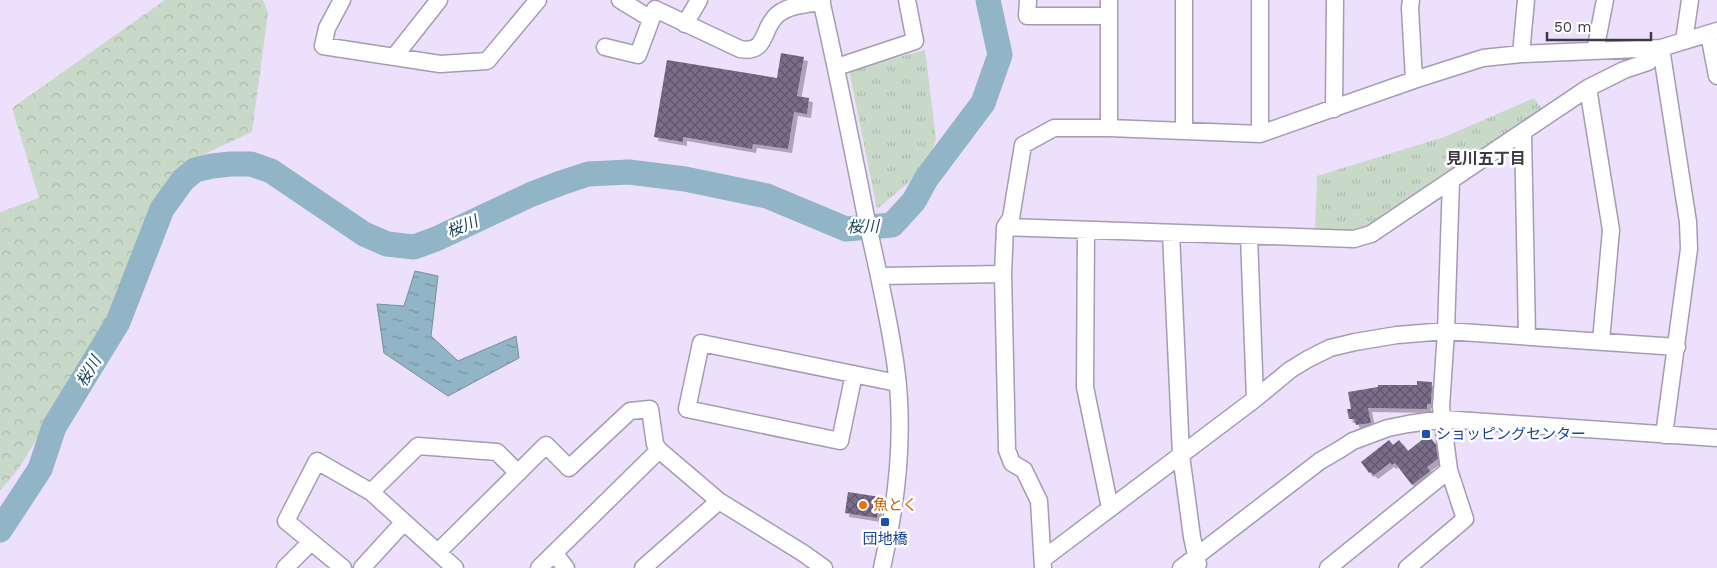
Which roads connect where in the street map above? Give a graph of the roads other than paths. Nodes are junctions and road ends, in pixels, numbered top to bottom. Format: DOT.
graph roads {
  1 [pos="342,0"];
  2 [pos="439,0"];
  3 [pos="538,0"];
  4 [pos="699,0"];
  5 [pos="907,0"];
  6 [pos="1028,0"];
  7 [pos="1184,0"];
  8 [pos="1260,0"];
  9 [pos="1335,0"];
  10 [pos="1412,0"];
  11 [pos="1526,0"];
  12 [pos="1605,0"];
  13 [pos="1690,0"];
  14 [pos="821,1"];
  15 [pos="630,3"];
  16 [pos="1109,8"];
  17 [pos="651,19"];
  18 [pos="685,24"];
  19 [pos="1713,32"];
  20 [pos="1684,41"];
  21 [pos="605,47"];
  22 [pos="1661,48"];
  23 [pos="1595,51"];
  24 [pos="1521,54"];
  25 [pos="394,57"];
  26 [pos="837,66"];
  27 [pos="1717,76"];
  28 [pos="1414,80"];
  29 [pos="1588,88"];
  30 [pos="1334,108"];
  31 [pos="1109,128"];
  32 [pos="1184,131"];
  33 [pos="1523,132"];
  34 [pos="1260,134"];
  35 [pos="1451,181"];
  36 [pos="1005,227"];
  37 [pos="1086,230"];
  38 [pos="1171,233"];
  39 [pos="1249,236"];
  40 [pos="1004,274"];
  41 [pos="880,276"];
  42 [pos="1446,331"];
  43 [pos="1527,336"];
  44 [pos="1601,341"];
  45 [pos="1677,347"];
  46 [pos="854,374"];
  47 [pos="897,383"];
  48 [pos="1255,399"];
  49 [pos="1443,419"];
  50 [pos="1664,434"];
  51 [pos="1717,438"];
  52 [pos="659,450"];
  53 [pos="1181,455"];
  54 [pos="1449,470"];
  55 [pos="518,473"];
  56 [pos="371,492"];
  57 [pos="719,501"];
  58 [pos="1110,508"];
  59 [pos="404,522"];
  60 [pos="311,542"];
  61 [pos="438,552"];
  62 [pos="554,553"];
  63 [pos="1198,562"];
  64 [pos="1043,563"];
  65 [pos="285,568"];
  66 [pos="343,568"];
  67 [pos="362,568"];
  68 [pos="454,568"];
  69 [pos="539,568"];
  70 [pos="566,568"];
  71 [pos="643,568"];
  72 [pos="824,568"];
  73 [pos="882,568"];
  74 [pos="1181,568"];
  75 [pos="1328,568"];
  76 [pos="1407,568"];
  1 -- 25 [label="street"];
  2 -- 25 [label="street"];
  3 -- 25 [label="street"];
  4 -- 18 [label="street"];
  5 -- 26 [label="street"];
  6 -- 16 [label="street"];
  7 -- 32 [label="street"];
  8 -- 34 [label="street"];
  9 -- 30 [label="street"];
  10 -- 28 [label="street"];
  11 -- 24 [label="street"];
  12 -- 23 [label="street"];
  13 -- 20 [label="street"];
  14 -- 18 [label="street"];
  14 -- 26 [label="street"];
  15 -- 17 [label="street"];
  16 -- 31 [label="street"];
  17 -- 18 [label="street"];
  17 -- 21 [label="street"];
  19 -- 20 [label="street"];
  19 -- 27 [label="street"];
  20 -- 22 [label="street"];
  22 -- 23 [label="street"];
  22 -- 29 [label="street"];
  22 -- 45 [label="street"];
  23 -- 24 [label="street"];
  24 -- 28 [label="street"];
  26 -- 41 [label="street"];
  28 -- 30 [label="street"];
  29 -- 33 [label="street"];
  29 -- 44 [label="street"];
  30 -- 34 [label="street"];
  31 -- 32 [label="street"];
  31 -- 36 [label="street"];
  32 -- 34 [label="street"];
  33 -- 35 [label="street"];
  33 -- 43 [label="street"];
  35 -- 39 [label="street"];
  35 -- 42 [label="street"];
  36 -- 37 [label="street"];
  36 -- 40 [label="street"];
  37 -- 38 [label="street"];
  37 -- 58 [label="street"];
  38 -- 39 [label="street"];
  38 -- 53 [label="street"];
  39 -- 48 [label="street"];
  40 -- 41 [label="street"];
  40 -- 64 [label="street"];
  41 -- 47 [label="street"];
  42 -- 43 [label="street"];
  42 -- 48 [label="street"];
  42 -- 49 [label="street"];
  43 -- 44 [label="street"];
  44 -- 45 [label="street"];
  45 -- 50 [label="street"];
  46 -- 46 [label="street"];
  46 -- 47 [label="street"];
  47 -- 73 [label="street"];
  48 -- 53 [label="street"];
  49 -- 50 [label="street"];
  49 -- 54 [label="street"];
  49 -- 63 [label="street"];
  50 -- 51 [label="street"];
  52 -- 55 [label="street"];
  52 -- 57 [label="street"];
  52 -- 62 [label="street"];
  53 -- 58 [label="street"];
  53 -- 63 [label="street"];
  54 -- 75 [label="street"];
  54 -- 76 [label="street"];
  55 -- 56 [label="street"];
  55 -- 61 [label="street"];
  56 -- 59 [label="street"];
  56 -- 60 [label="street"];
  57 -- 71 [label="street"];
  57 -- 72 [label="street"];
  58 -- 64 [label="street"];
  59 -- 61 [label="street"];
  59 -- 67 [label="street"];
  60 -- 65 [label="street"];
  60 -- 66 [label="street"];
  61 -- 68 [label="street"];
  62 -- 69 [label="street"];
  62 -- 70 [label="street"];
  63 -- 74 [label="street"];
}
